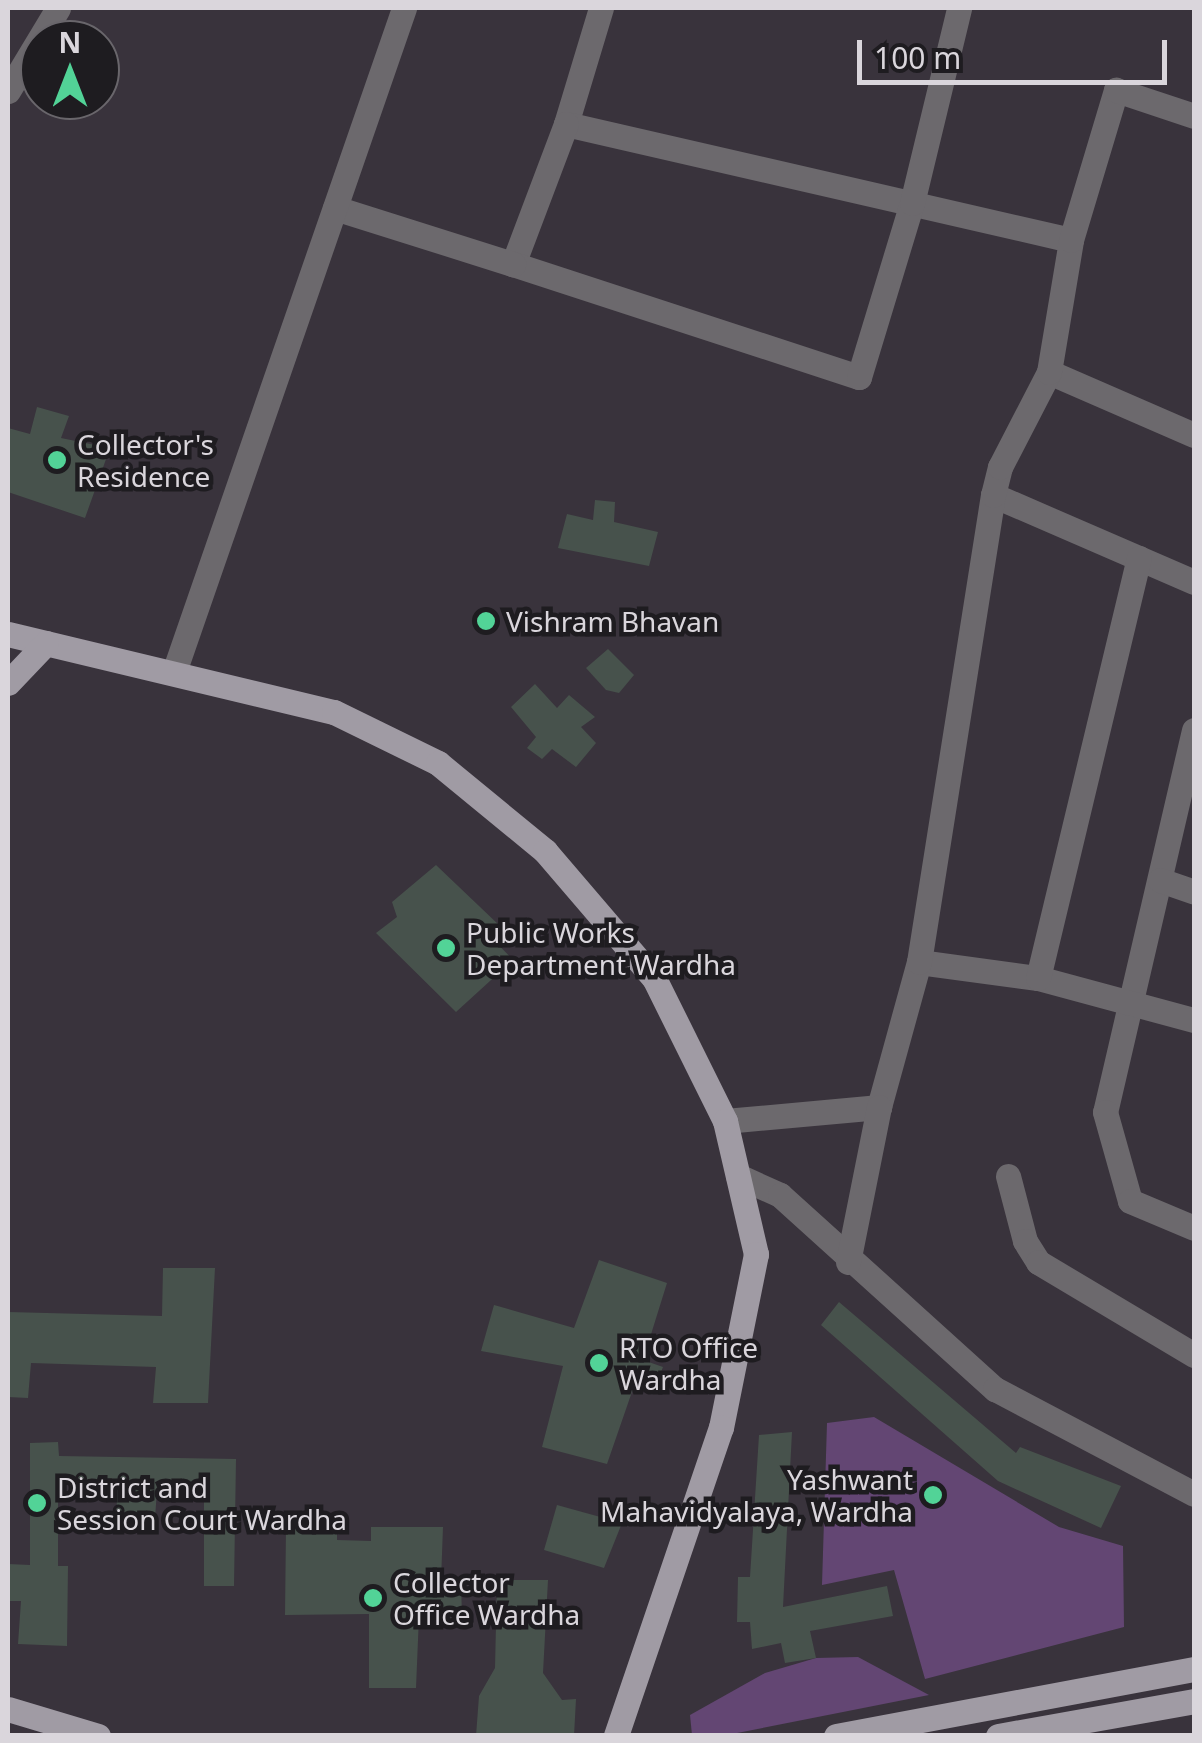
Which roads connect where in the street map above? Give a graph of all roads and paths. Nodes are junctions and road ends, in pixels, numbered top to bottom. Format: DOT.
graph roads {
  1 [pos="58,8"];
  2 [pos="404,8"];
  3 [pos="602,8"];
  4 [pos="959,8"];
  5 [pos="8,91"];
  6 [pos="1194,116"];
  7 [pos="566,124"];
  8 [pos="912,203"];
  9 [pos="334,208"];
  10 [pos="1072,240"];
  11 [pos="513,264"];
  12 [pos="1049,372"];
  13 [pos="1194,432"];
  14 [pos="993,495"];
  15 [pos="1138,558"];
  16 [pos="1194,582"];
  17 [pos="8,634"];
  18 [pos="46,643"];
  19 [pos="174,672"];
  20 [pos="8,683"];
  21 [pos="1194,730"];
  22 [pos="1191,758"];
  23 [pos="1160,880"];
  24 [pos="1194,892"];
  25 [pos="919,962"];
  26 [pos="1038,978"];
  27 [pos="1132,1000"];
  28 [pos="1194,1020"];
  29 [pos="879,1107"];
  30 [pos="725,1122"];
  31 [pos="738,1176"];
  32 [pos="1008,1176"];
  33 [pos="1194,1228"];
  34 [pos="848,1262"];
  35 [pos="1194,1355"];
  36 [pos="1194,1494"];
  37 [pos="1194,1669"];
  38 [pos="1194,1701"];
  39 [pos="8,1710"];
  40 [pos="98,1736"];
  41 [pos="616,1736"];
  42 [pos="836,1736"];
  43 [pos="998,1736"];
  1 -- 5 [label="street"];
  2 -- 9 [label="street"];
  3 -- 7 [label="street"];
  4 -- 8 [label="street"];
  6 -- 10 [label="street"];
  7 -- 8 [label="street"];
  7 -- 11 [label="street"];
  8 -- 10 [label="street"];
  8 -- 11 [label="street"];
  9 -- 11 [label="street"];
  9 -- 19 [label="street"];
  10 -- 12 [label="street"];
  12 -- 13 [label="street"];
  12 -- 14 [label="street"];
  14 -- 15 [label="street"];
  14 -- 25 [label="street"];
  15 -- 16 [label="street"];
  15 -- 26 [label="street"];
  17 -- 18 [label="main road"];
  18 -- 19 [label="main road"];
  18 -- 20 [label="main road"];
  19 -- 30 [label="main road"];
  21 -- 22 [label="street"];
  22 -- 23 [label="street"];
  23 -- 24 [label="street"];
  23 -- 27 [label="street"];
  25 -- 26 [label="street"];
  25 -- 29 [label="street"];
  26 -- 27 [label="street"];
  27 -- 28 [label="street"];
  27 -- 33 [label="street"];
  29 -- 30 [label="street"];
  29 -- 34 [label="street"];
  30 -- 31 [label="main road"];
  31 -- 34 [label="street"];
  31 -- 41 [label="main road"];
  32 -- 35 [label="street"];
  34 -- 36 [label="street"];
  37 -- 42 [label="main road"];
  38 -- 43 [label="main road"];
  39 -- 40 [label="main road"];
}
